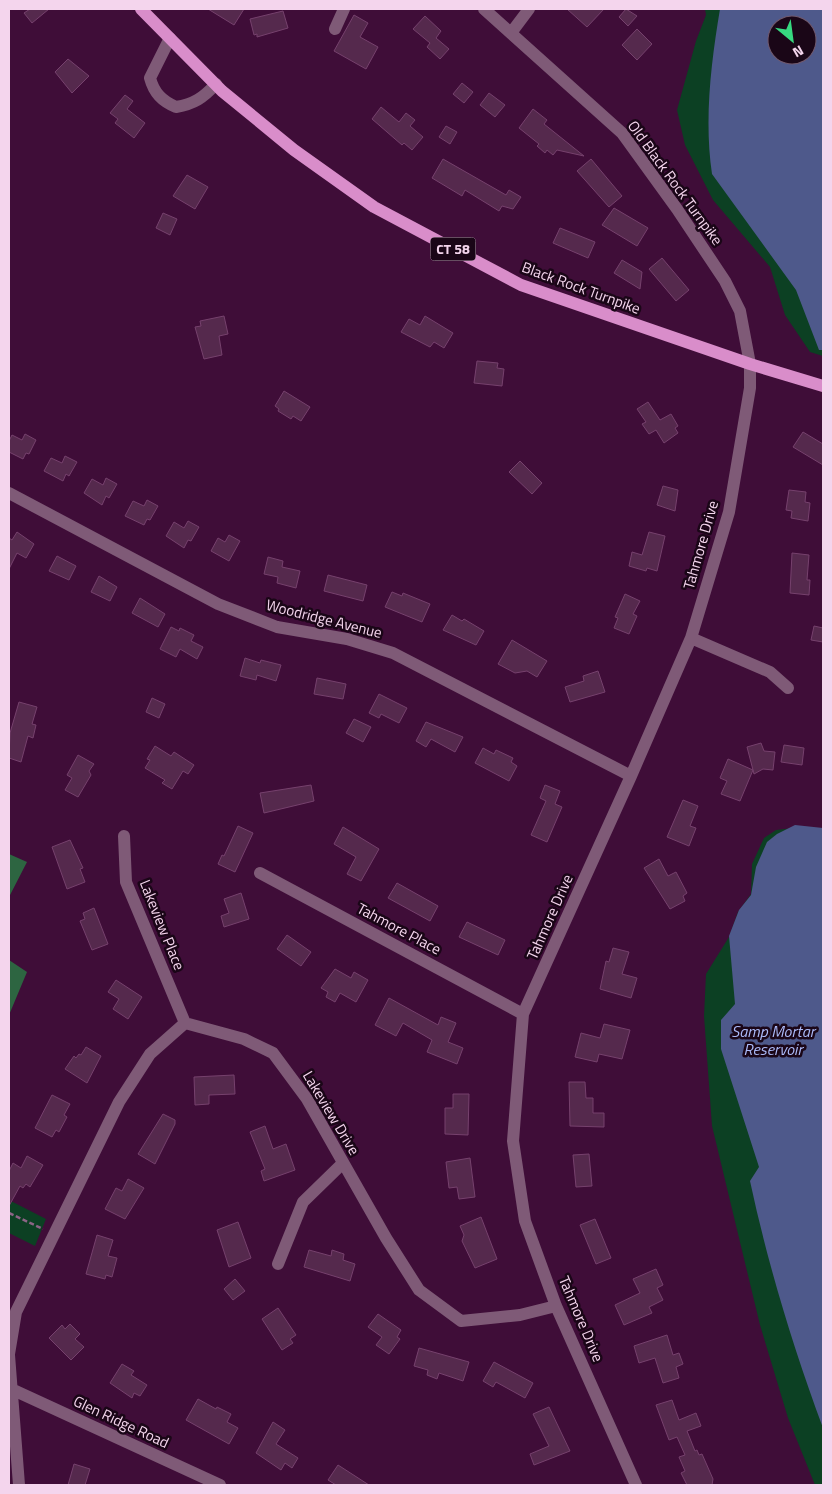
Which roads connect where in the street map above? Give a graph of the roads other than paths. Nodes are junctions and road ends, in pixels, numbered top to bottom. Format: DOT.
graph roads {
  1 [pos="141,9"];
  2 [pos="344,9"];
  3 [pos="484,9"];
  4 [pos="530,9"];
  5 [pos="335,30"];
  6 [pos="511,33"];
  7 [pos="170,38"];
  8 [pos="216,84"];
  9 [pos="750,364"];
  10 [pos="823,386"];
  11 [pos="9,493"];
  12 [pos="691,638"];
  13 [pos="788,688"];
  14 [pos="632,776"];
  15 [pos="124,836"];
  16 [pos="260,873"];
  17 [pos="523,1014"];
  18 [pos="184,1023"];
  19 [pos="343,1163"];
  20 [pos="278,1264"];
  21 [pos="556,1306"];
  22 [pos="9,1354"];
  23 [pos="10,1388"];
  24 [pos="19,1485"];
  25 [pos="220,1485"];
  26 [pos="636,1485"];
  1 -- 7 [label="main road, Black Rock Turnpike / CT 58"];
  2 -- 5 [label="street"];
  3 -- 6 [label="street, Old Black Rock Turnpike"];
  4 -- 6 [label="street"];
  6 -- 9 [label="street, Old Black Rock Turnpike"];
  7 -- 8 [label="main road, Black Rock Turnpike / CT 58"];
  7 -- 8 [label="street"];
  8 -- 9 [label="main road, Black Rock Turnpike / CT 58"];
  9 -- 10 [label="main road, Black Rock Turnpike / CT 58"];
  9 -- 12 [label="street, Tahmore Drive"];
  11 -- 14 [label="street, Woodridge Avenue"];
  12 -- 13 [label="street"];
  12 -- 14 [label="street, Tahmore Drive"];
  14 -- 17 [label="street, Tahmore Drive"];
  15 -- 18 [label="street, Lakeview Place"];
  16 -- 17 [label="street, Tahmore Place"];
  17 -- 21 [label="street, Tahmore Drive"];
  18 -- 19 [label="street, Lakeview Drive"];
  18 -- 22 [label="street"];
  19 -- 20 [label="street"];
  19 -- 21 [label="street, Lakeview Drive"];
  21 -- 26 [label="street, Tahmore Drive"];
  22 -- 23 [label="street"];
  23 -- 24 [label="street"];
  23 -- 25 [label="street, Glen Ridge Road"];
}
